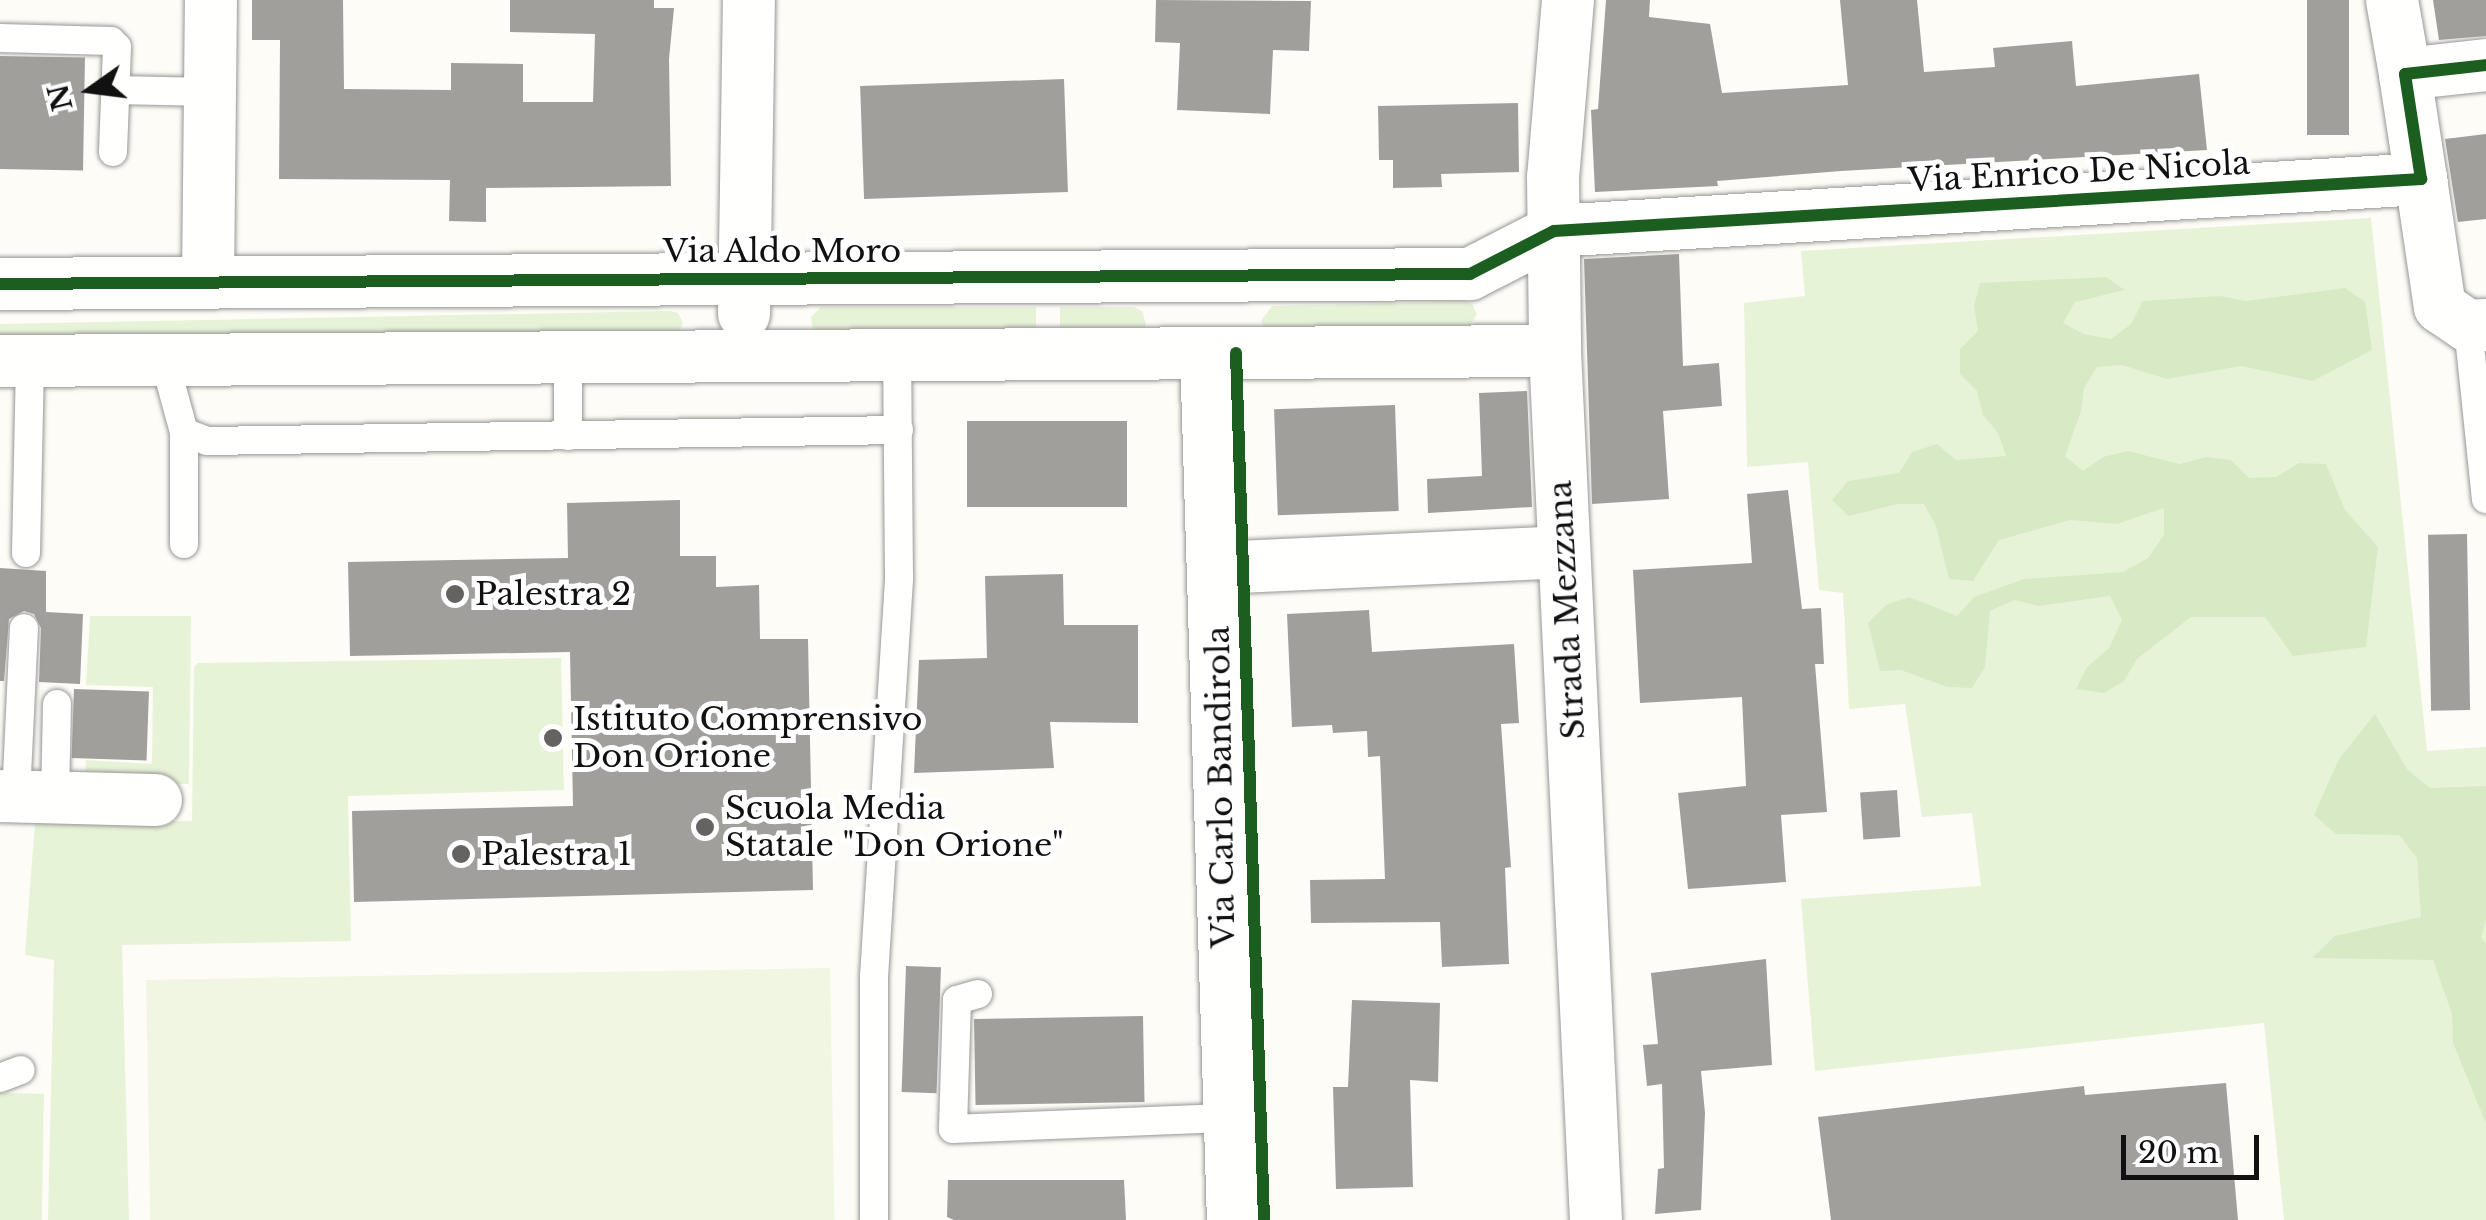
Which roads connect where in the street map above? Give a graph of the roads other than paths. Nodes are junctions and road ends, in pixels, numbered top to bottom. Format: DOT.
graph roads {
  1 [pos="211,0"];
  2 [pos="749,0"];
  3 [pos="1568,0"];
  4 [pos="2392,0"];
  5 [pos="0,38"];
  6 [pos="2486,65"];
  7 [pos="2405,74"];
  8 [pos="115,90"];
  9 [pos="210,92"];
  10 [pos="113,152"];
  11 [pos="2421,179"];
  12 [pos="1554,231"];
  13 [pos="744,279"];
  14 [pos="208,282"];
  15 [pos="0,284"];
  16 [pos="2477,326"];
  17 [pos="1555,351"];
  18 [pos="1206,353"];
  19 [pos="568,355"];
  20 [pos="897,355"];
  21 [pos="744,356"];
  22 [pos="164,359"];
  23 [pos="15,360"];
  24 [pos="899,430"];
  25 [pos="184,432"];
  26 [pos="568,436"];
  27 [pos="2486,499"];
  28 [pos="184,544"];
  29 [pos="1563,552"];
  30 [pos="26,553"];
  31 [pos="1215,568"];
  32 [pos="24,628"];
  33 [pos="57,704"];
  34 [pos="24,797"];
  35 [pos="156,800"];
  36 [pos="978,994"];
  37 [pos="1229,1118"];
  38 [pos="874,1220"];
  39 [pos="1233,1220"];
  40 [pos="1596,1220"];
  1 -- 9 [label="street"];
  2 -- 13 [label="street"];
  3 -- 12 [label="street, Strada Mezzana"];
  4 -- 7 [label="street"];
  5 -- 8 [label="lane"];
  6 -- 7 [label="street"];
  7 -- 11 [label="street"];
  8 -- 9 [label="lane"];
  8 -- 10 [label="lane"];
  9 -- 14 [label="street"];
  11 -- 12 [label="street, Via Enrico De Nicola"];
  11 -- 16 [label="street"];
  12 -- 13 [label="street, Via Aldo Moro"];
  12 -- 17 [label="street, Strada Mezzana"];
  13 -- 14 [label="street, Via Aldo Moro"];
  13 -- 21 [label="street"];
  14 -- 15 [label="street, Via Aldo Moro"];
  16 -- 27 [label="lane"];
  17 -- 18 [label="street"];
  17 -- 29 [label="street, Strada Mezzana"];
  18 -- 20 [label="street"];
  18 -- 31 [label="street, Via Carlo Bandirola"];
  19 -- 21 [label="street"];
  19 -- 22 [label="street"];
  19 -- 26 [label="lane"];
  20 -- 21 [label="street"];
  20 -- 24 [label="lane"];
  22 -- 23 [label="street"];
  22 -- 25 [label="lane"];
  23 -- 30 [label="lane"];
  24 -- 26 [label="lane"];
  24 -- 38 [label="lane"];
  25 -- 26 [label="lane"];
  25 -- 28 [label="lane"];
  29 -- 31 [label="street"];
  29 -- 40 [label="street, Strada Mezzana"];
  31 -- 37 [label="street, Via Carlo Bandirola"];
  32 -- 34 [label="lane"];
  33 -- 34 [label="lane"];
  34 -- 35 [label="street"];
  36 -- 37 [label="lane"];
  37 -- 39 [label="street, Via Carlo Bandirola"];
}
